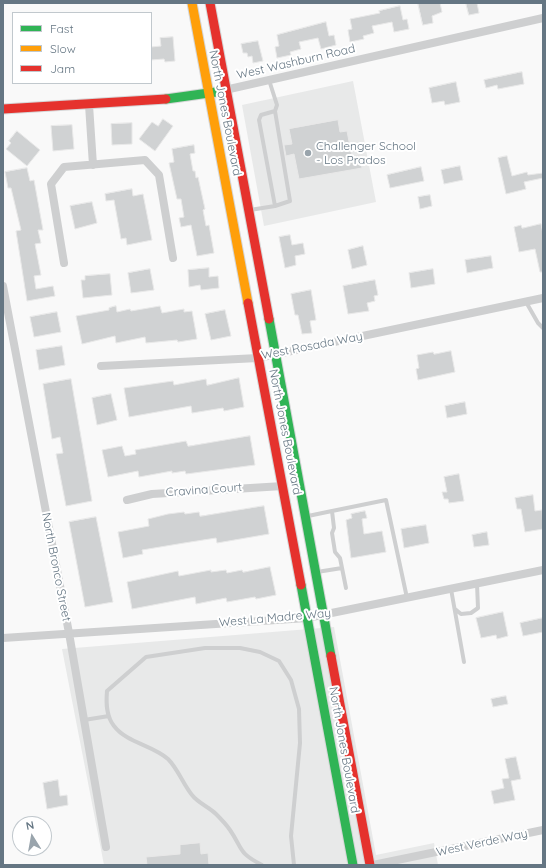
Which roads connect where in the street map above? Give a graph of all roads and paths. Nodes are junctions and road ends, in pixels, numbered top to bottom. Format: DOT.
graph roads {
  1 [pos="192,3"];
  2 [pos="210,3"];
  3 [pos="543,18"];
  4 [pos="269,80"];
  5 [pos="225,90"];
  6 [pos="209,94"];
  7 [pos="89,105"];
  8 [pos="3,109"];
  9 [pos="275,111"];
  10 [pos="93,165"];
  11 [pos="275,206"];
  12 [pos="248,210"];
  13 [pos="174,258"];
  14 [pos="64,263"];
  15 [pos="3,286"];
  16 [pos="543,298"];
  17 [pos="526,301"];
  18 [pos="543,328"];
  19 [pos="275,355"];
  20 [pos="258,358"];
  21 [pos="101,366"];
  22 [pos="283,486"];
  23 [pos="126,500"];
  24 [pos="332,511"];
  25 [pos="305,516"];
  26 [pos="342,568"];
  27 [pos="543,570"];
  28 [pos="316,573"];
  29 [pos="477,584"];
  30 [pos="346,588"];
  31 [pos="451,589"];
  32 [pos="407,598"];
  33 [pos="454,609"];
  34 [pos="324,615"];
  35 [pos="307,618"];
  36 [pos="69,633"];
  37 [pos="3,638"];
  38 [pos="464,662"];
  39 [pos="109,716"];
  40 [pos="84,720"];
  41 [pos="543,830"];
  42 [pos="106,847"];
  43 [pos="409,861"];
  44 [pos="262,865"];
  45 [pos="294,865"];
  46 [pos="353,865"];
  47 [pos="370,865"];
  48 [pos="373,865"];
  1 -- 6 [label="main road, North Jones Boulevard"];
  2 -- 5 [label="main road, North Jones Boulevard"];
  3 -- 4 [label="street, West Washburn Road"];
  4 -- 5 [label="street, West Washburn Road"];
  4 -- 9 [label="lane"];
  5 -- 6 [label="main road, West Washburn Road"];
  5 -- 12 [label="main road, North Jones Boulevard"];
  6 -- 7 [label="main road, West Washburn Road"];
  6 -- 20 [label="main road, North Jones Boulevard"];
  7 -- 8 [label="main road, West Washburn Road"];
  7 -- 10 [label="street"];
  9 -- 11 [label="lane"];
  9 -- 11 [label="lane"];
  10 -- 13 [label="street"];
  10 -- 14 [label="street"];
  11 -- 12 [label="lane"];
  12 -- 19 [label="main road, North Jones Boulevard"];
  15 -- 36 [label="street, North Bronco Street"];
  16 -- 17 [label="street, West Rosada Way"];
  17 -- 18 [label="lane"];
  17 -- 19 [label="street, West Rosada Way"];
  19 -- 20 [label="street, West Rosada Way"];
  19 -- 25 [label="main road, North Jones Boulevard"];
  20 -- 21 [label="street, West Rosada Way"];
  20 -- 22 [label="main road, North Jones Boulevard"];
  22 -- 23 [label="street, Cravina Court"];
  22 -- 35 [label="main road, North Jones Boulevard"];
  24 -- 25 [label="lane"];
  24 -- 26 [label="lane"];
  24 -- 32 [label="lane"];
  25 -- 28 [label="main road, North Jones Boulevard"];
  26 -- 28 [label="lane"];
  26 -- 30 [label="lane"];
  27 -- 29 [label="street, West La Madre Way"];
  28 -- 34 [label="main road, North Jones Boulevard"];
  29 -- 31 [label="street, West La Madre Way"];
  29 -- 33 [label="lane"];
  31 -- 32 [label="street, West La Madre Way"];
  31 -- 33 [label="lane"];
  32 -- 34 [label="street, West La Madre Way"];
  33 -- 38 [label="lane"];
  34 -- 35 [label="street, West La Madre Way"];
  34 -- 47 [label="main road, North Jones Boulevard"];
  35 -- 36 [label="street, West La Madre Way"];
  35 -- 46 [label="main road, North Jones Boulevard"];
  36 -- 37 [label="street, West La Madre Way"];
  36 -- 40 [label="street, North Bronco Street"];
  39 -- 40 [label="lane"];
  39 -- 44 [label="lane"];
  39 -- 45 [label="lane"];
  40 -- 42 [label="street, North Bronco Street"];
  41 -- 43 [label="street, West Verde Way"];
  43 -- 48 [label="street, West Verde Way"];
}
